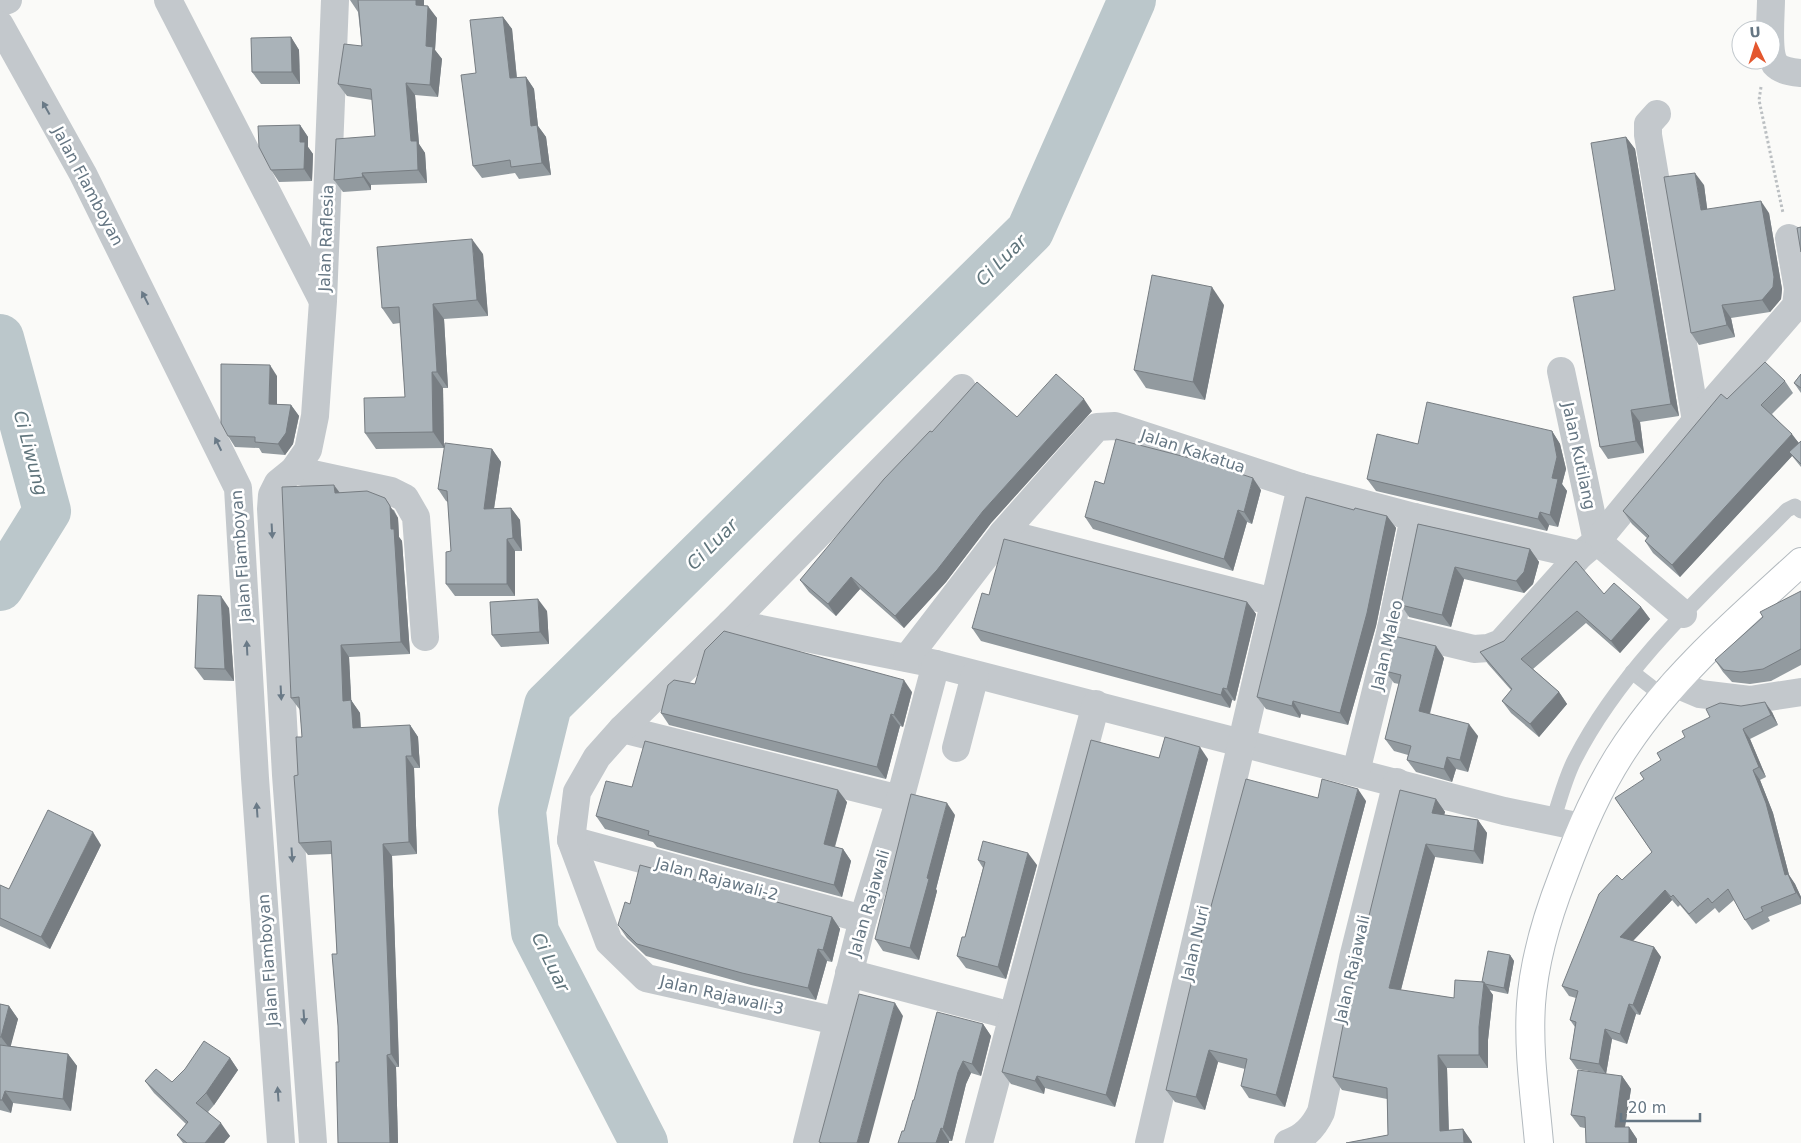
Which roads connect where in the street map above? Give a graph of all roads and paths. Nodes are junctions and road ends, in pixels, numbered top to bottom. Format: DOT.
graph roads {
  1 [pos="8,0"];
  2 [pos="168,0"];
  3 [pos="335,0"];
  4 [pos="1771,0"];
  5 [pos="0,3"];
  6 [pos="1771,20"];
  7 [pos="0,26"];
  8 [pos="1781,68"];
  9 [pos="1772,70"];
  10 [pos="1801,73"];
  11 [pos="1657,114"];
  12 [pos="1789,238"];
  13 [pos="323,300"];
  14 [pos="1561,371"];
  15 [pos="962,388"];
  16 [pos="1696,421"];
  17 [pos="286,477"];
  18 [pos="1301,487"];
  19 [pos="238,488"];
  20 [pos="1801,511"];
  21 [pos="1414,517"];
  22 [pos="1003,533"];
  23 [pos="1588,548"];
  24 [pos="1801,562"];
  25 [pos="1274,602"];
  26 [pos="1684,614"];
  27 [pos="731,623"];
  28 [pos="1391,629"];
  29 [pos="425,637"];
  30 [pos="907,658"];
  31 [pos="936,664"];
  32 [pos="1632,672"];
  33 [pos="976,675"];
  34 [pos="1669,690"];
  35 [pos="1801,692"];
  36 [pos="1096,704"];
  37 [pos="622,729"];
  38 [pos="1240,744"];
  39 [pos="956,748"];
  40 [pos="1356,772"];
  41 [pos="286,774"];
  42 [pos="255,778"];
  43 [pos="1397,782"];
  44 [pos="900,799"];
  45 [pos="1553,820"];
  46 [pos="1581,827"];
  47 [pos="571,840"];
  48 [pos="863,919"];
  49 [pos="849,973"];
  50 [pos="1012,1016"];
  51 [pos="837,1021"];
  52 [pos="313,1139"];
  53 [pos="279,1141"];
  54 [pos="807,1143"];
  55 [pos="979,1143"];
  56 [pos="1149,1143"];
  57 [pos="1288,1143"];
  58 [pos="1539,1143"];
  1 -- 5 [label="street"];
  2 -- 13 [label="street"];
  3 -- 13 [label="street, Jalan Raflesia"];
  4 -- 6 [label="street"];
  19 -- 7 [label="street, Jalan Flamboyan, one-way"];
  8 -- 10 [label="street"];
  9 -- 12 [label="path"];
  11 -- 16 [label="street"];
  12 -- 16 [label="street"];
  13 -- 17 [label="street, Jalan Raflesia"];
  14 -- 23 [label="street, Jalan Kutilang"];
  15 -- 27 [label="street"];
  16 -- 23 [label="street"];
  17 -- 19 [label="street"];
  17 -- 29 [label="street"];
  17 -- 41 [label="street, Jalan Raflesia, one-way"];
  18 -- 21 [label="street, Jalan Kakatua"];
  18 -- 22 [label="street, Jalan Kakatua"];
  18 -- 25 [label="street, Jalan Nuri"];
  42 -- 19 [label="street, Jalan Flamboyan, one-way"];
  20 -- 26 [label="lane"];
  21 -- 23 [label="street, Jalan Kakatua"];
  21 -- 28 [label="street, Jalan Maleo"];
  22 -- 25 [label="street"];
  22 -- 30 [label="street, Jalan Kakatua"];
  23 -- 26 [label="street"];
  23 -- 28 [label="street"];
  24 -- 34 [label="main road"];
  25 -- 38 [label="street, Jalan Nuri"];
  26 -- 32 [label="lane"];
  27 -- 30 [label="street"];
  27 -- 37 [label="street"];
  28 -- 40 [label="street, Jalan Maleo"];
  30 -- 31 [label="street"];
  31 -- 33 [label="street"];
  31 -- 44 [label="street, Jalan Rajawali"];
  32 -- 34 [label="lane"];
  32 -- 45 [label="lane"];
  33 -- 36 [label="street"];
  33 -- 39 [label="street"];
  34 -- 35 [label="street"];
  34 -- 46 [label="main road"];
  36 -- 38 [label="street"];
  36 -- 50 [label="street"];
  37 -- 44 [label="street"];
  37 -- 47 [label="street"];
  38 -- 40 [label="street"];
  38 -- 56 [label="street, Jalan Nuri"];
  40 -- 43 [label="street"];
  41 -- 42 [label="street"];
  41 -- 52 [label="street, Jalan Raflesia, one-way"];
  53 -- 42 [label="street, Jalan Flamboyan, one-way"];
  43 -- 45 [label="street"];
  43 -- 57 [label="street, Jalan Rajawali"];
  44 -- 48 [label="street, Jalan Rajawali"];
  45 -- 46 [label="street"];
  46 -- 58 [label="main road"];
  47 -- 48 [label="street, Jalan Rajawali-2"];
  47 -- 51 [label="street, Jalan Rajawali-3"];
  48 -- 49 [label="street, Jalan Rajawali"];
  49 -- 50 [label="street"];
  49 -- 51 [label="street, Jalan Rajawali"];
  50 -- 55 [label="street"];
  51 -- 54 [label="street, Jalan Rajawali"];
  52 -- 53 [label="street"];
}
